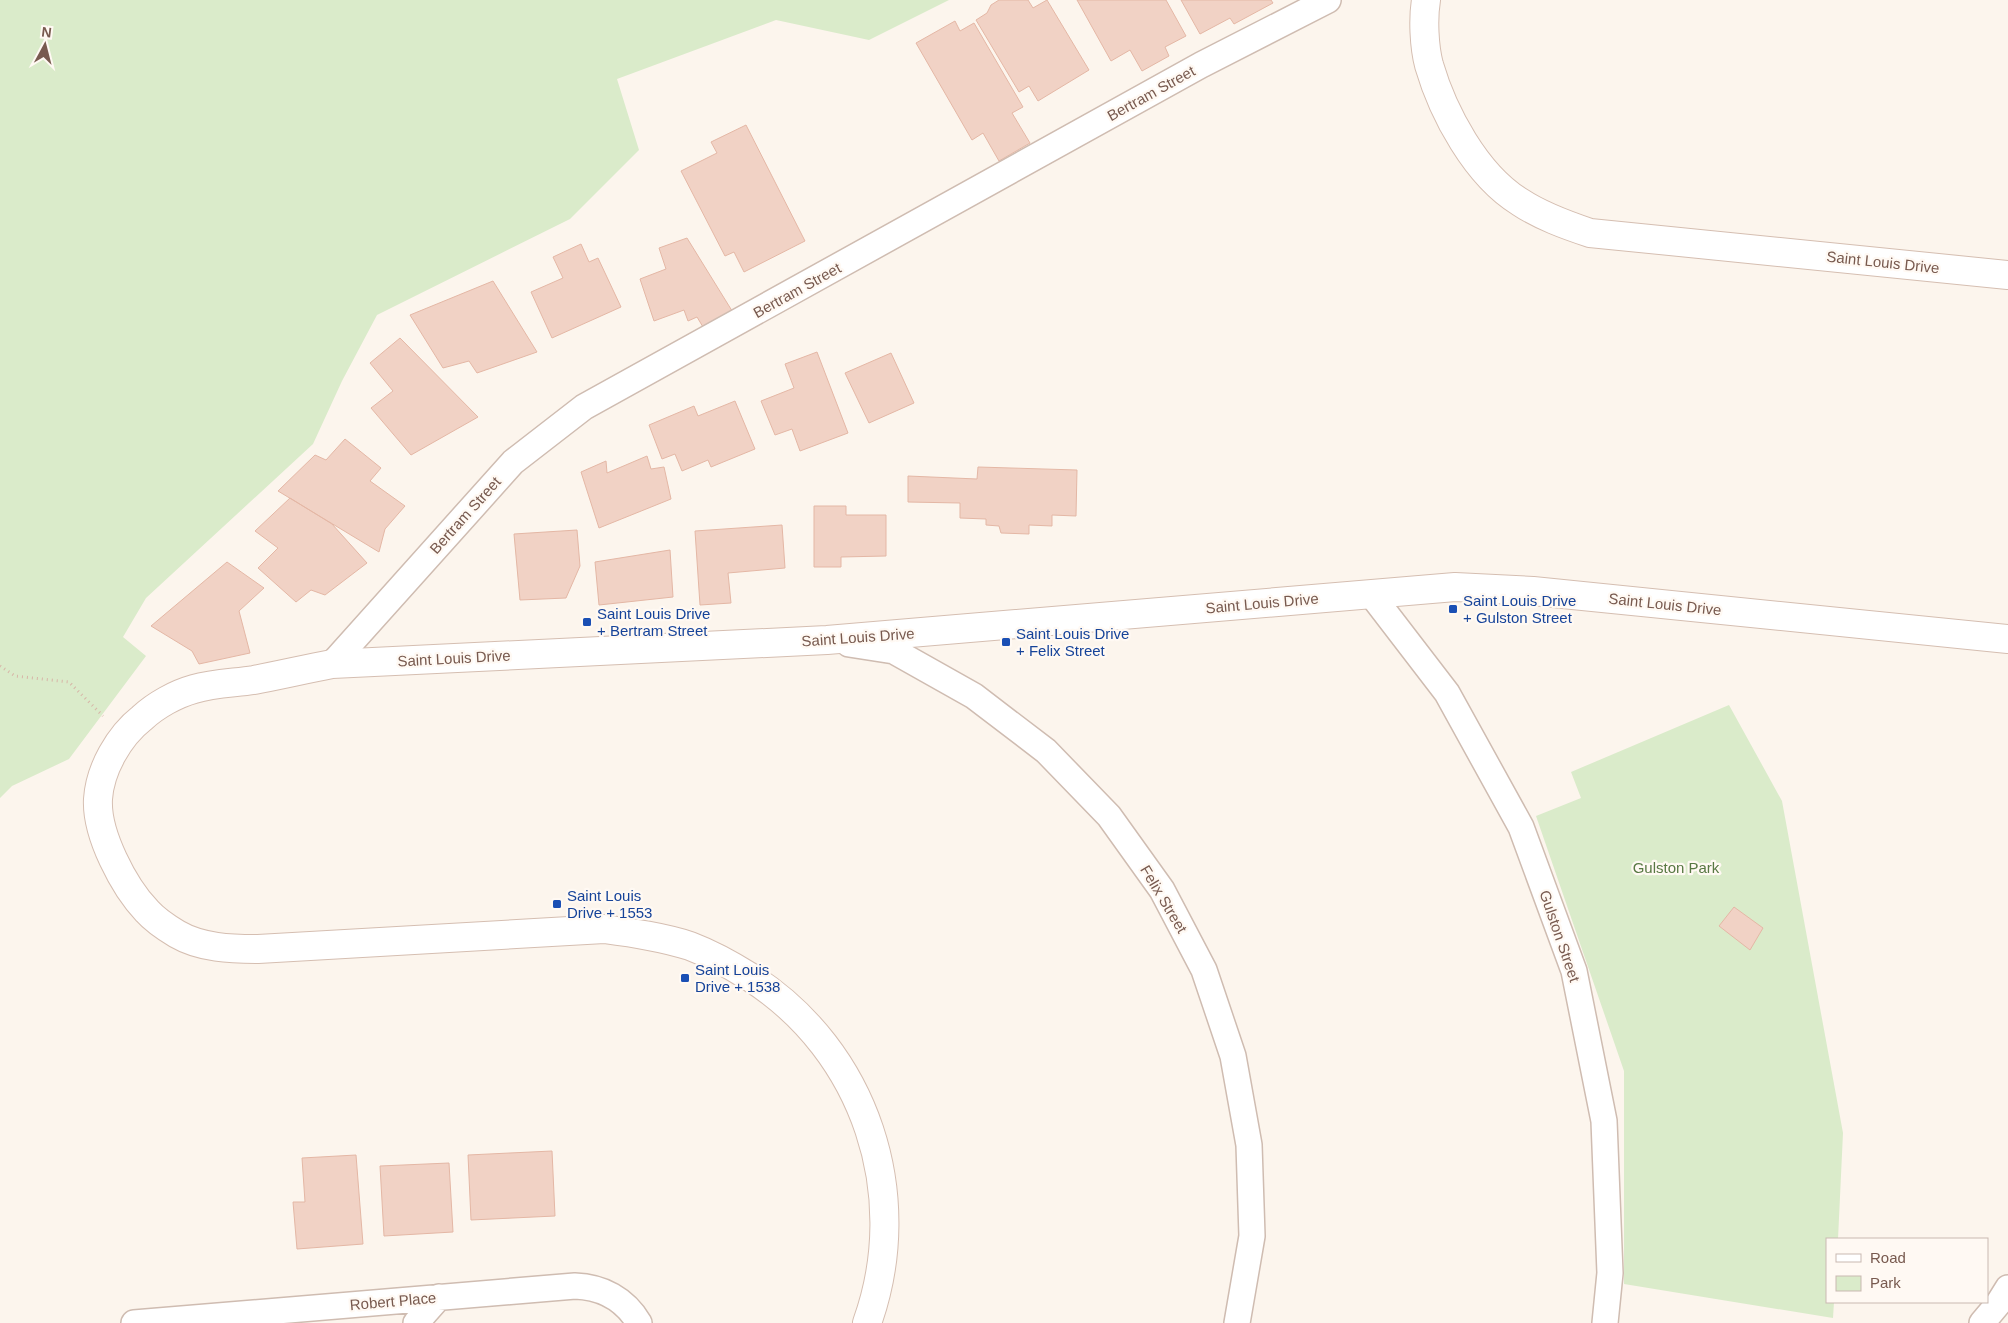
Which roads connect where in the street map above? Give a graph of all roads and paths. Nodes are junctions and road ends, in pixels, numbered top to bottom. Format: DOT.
graph roads {
  1 [pos="1328,0"];
  2 [pos="1426,0"];
  3 [pos="2008,275"];
  4 [pos="1371,594"];
  5 [pos="2008,639"];
  6 [pos="826,640"];
  7 [pos="332,664"];
  8 [pos="0,666"];
  9 [pos="124,738"];
  10 [pos="2008,1288"];
  11 [pos="439,1297"];
  12 [pos="134,1323"];
  13 [pos="416,1323"];
  14 [pos="639,1323"];
  15 [pos="867,1323"];
  16 [pos="1237,1323"];
  17 [pos="1605,1323"];
  18 [pos="1982,1323"];
  1 -- 7 [label="street, Bertram Street"];
  2 -- 3 [label="street, Saint Louis Drive"];
  4 -- 5 [label="street, Saint Louis Drive"];
  4 -- 6 [label="street, Saint Louis Drive"];
  4 -- 17 [label="street, Gulston Street"];
  6 -- 7 [label="street, Saint Louis Drive"];
  6 -- 16 [label="street, Felix Street"];
  7 -- 9 [label="street, Saint Louis Drive"];
  8 -- 9 [label="path"];
  9 -- 15 [label="street, Saint Louis Drive"];
  10 -- 18 [label="street"];
  11 -- 12 [label="street, Robert Place"];
  11 -- 13 [label="street"];
  11 -- 14 [label="street, Robert Place"];
}
